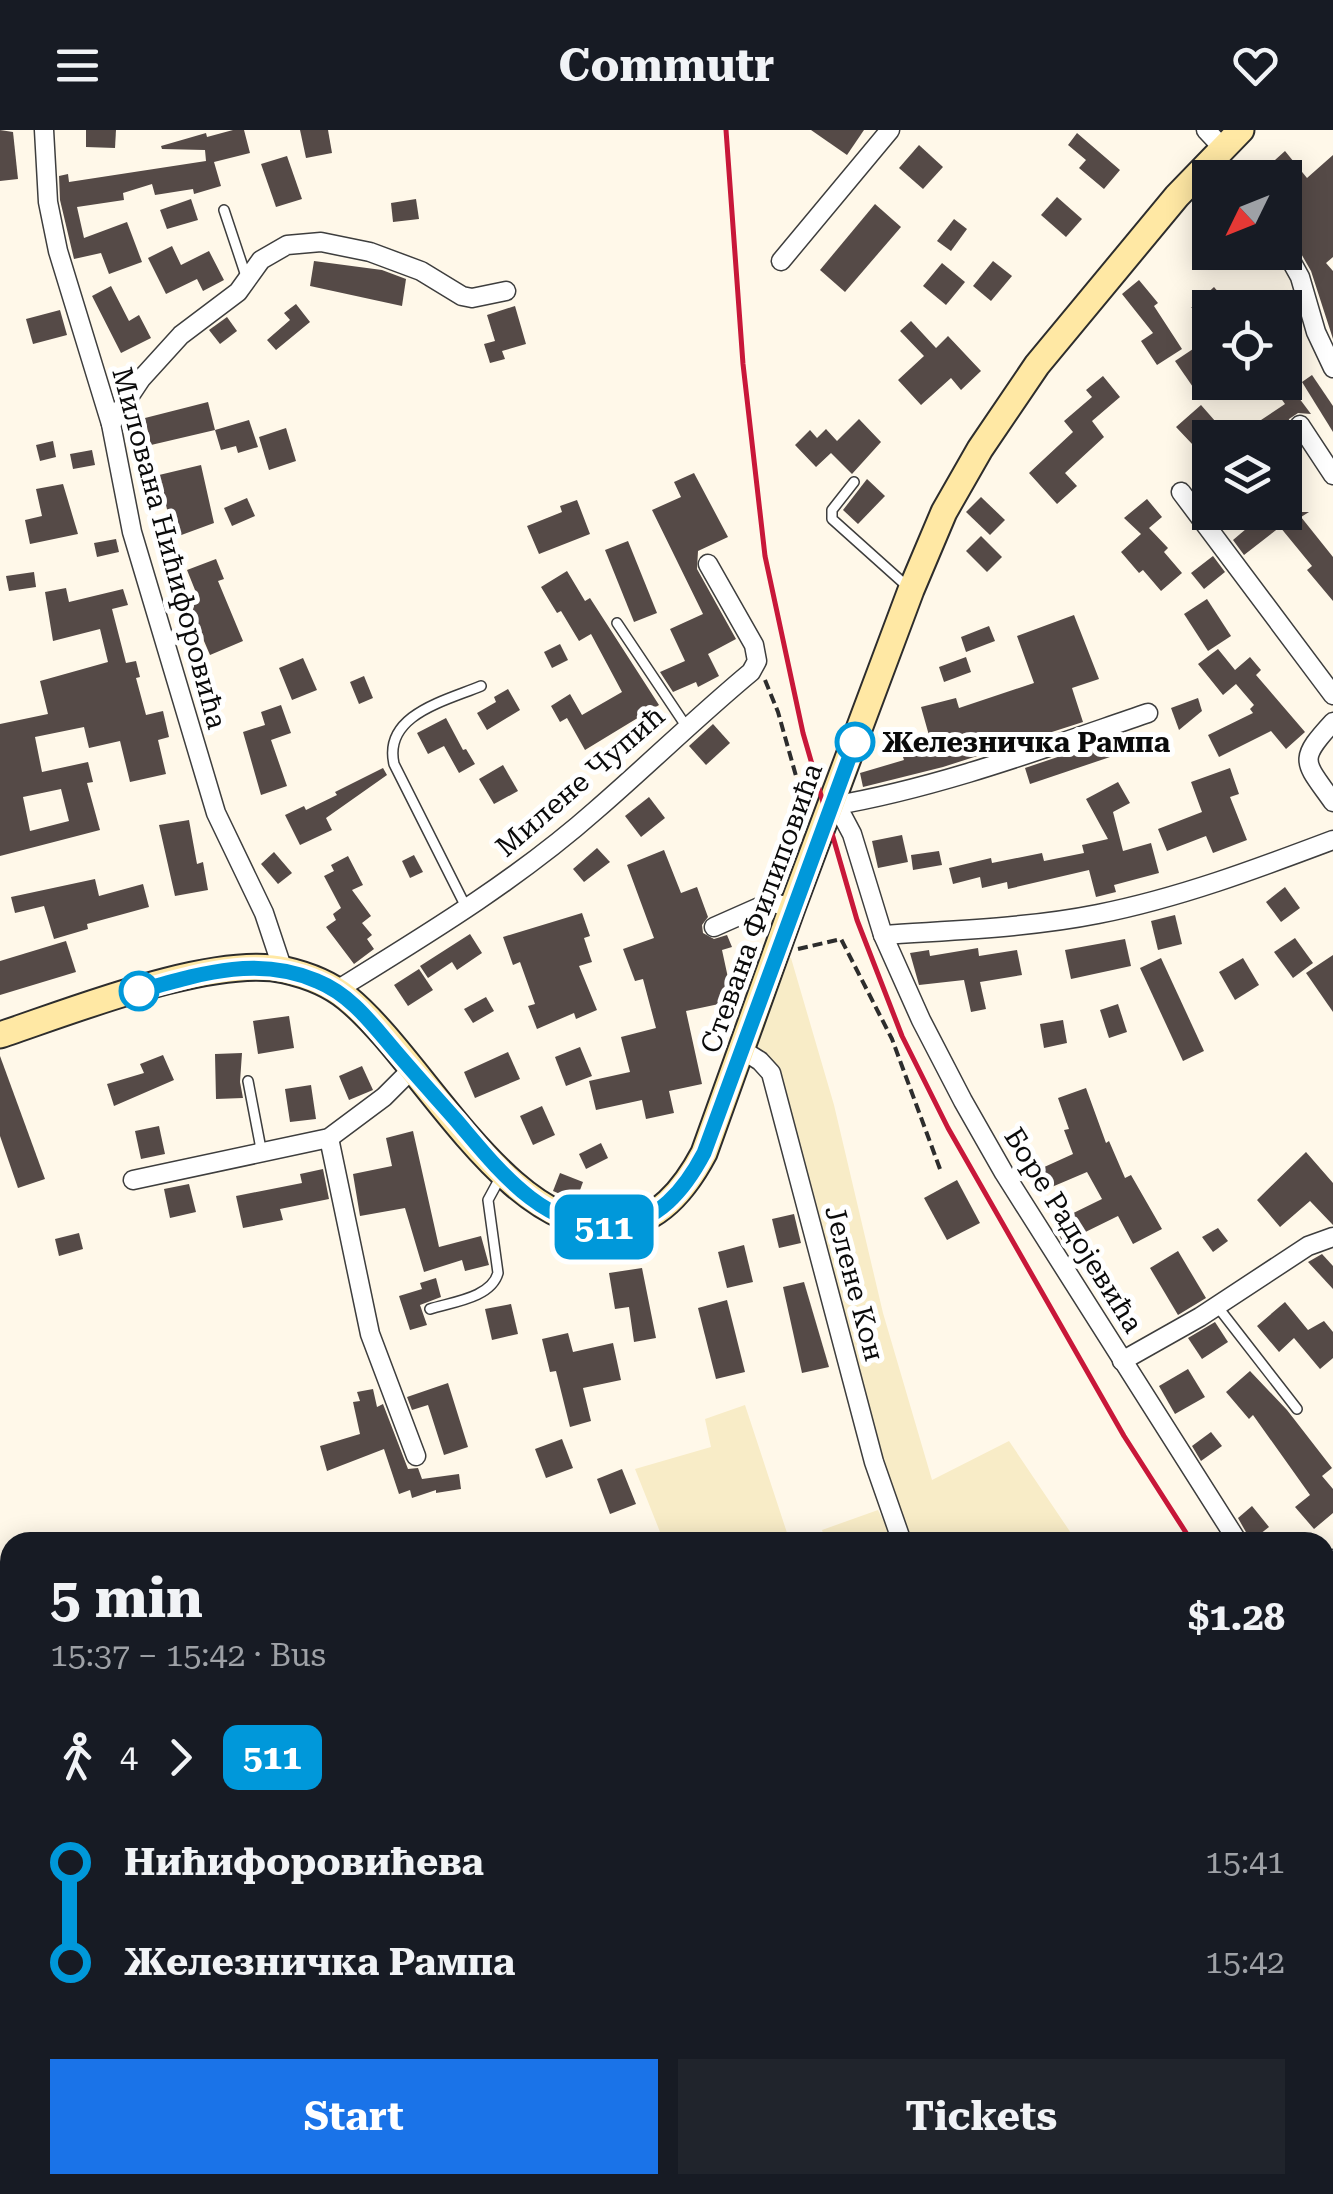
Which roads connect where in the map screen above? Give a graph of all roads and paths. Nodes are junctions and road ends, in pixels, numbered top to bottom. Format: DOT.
graph roads {
  1 [pos="44,130"];
  2 [pos="890,130"];
  3 [pos="1221,141"];
  4 [pos="224,210"];
  5 [pos="781,261"];
  6 [pos="1296,270"];
  7 [pos="246,279"];
  8 [pos="506,291"];
  9 [pos="1325,331"];
  10 [pos="1333,368"];
  11 [pos="111,424"];
  12 [pos="1302,428"];
  13 [pos="1333,475"];
  14 [pos="854,482"];
  15 [pos="1181,492"];
  16 [pos="708,564"];
  17 [pos="911,590"];
  18 [pos="617,624"];
  19 [pos="757,661"];
  20 [pos="480,686"];
  21 [pos="1333,695"];
  22 [pos="1148,713"];
  23 [pos="1333,722"];
  24 [pos="686,726"];
  25 [pos="1333,802"];
  26 [pos="831,806"];
  27 [pos="820,833"];
  28 [pos="1333,840"];
  29 [pos="792,908"];
  30 [pos="467,909"];
  31 [pos="714,927"];
  32 [pos="883,934"];
  33 [pos="774,954"];
  34 [pos="284,970"];
  35 [pos="337,990"];
  36 [pos="0,1035"];
  37 [pos="741,1049"];
  38 [pos="412,1070"];
  39 [pos="248,1081"];
  40 [pos="328,1138"];
  41 [pos="262,1154"];
  42 [pos="940,1170"];
  43 [pos="502,1174"];
  44 [pos="133,1180"];
  45 [pos="1326,1240"];
  46 [pos="1333,1256"];
  47 [pos="1217,1306"];
  48 [pos="430,1309"];
  49 [pos="1122,1360"];
  50 [pos="1297,1408"];
  51 [pos="416,1456"];
  52 [pos="898,1532"];
  53 [pos="1232,1532"];
  1 -- 11 [label="street, Милована Нићифоровића"];
  2 -- 5 [label="street"];
  3 -- 17 [label="main road, Стевана Филиповића"];
  4 -- 7 [label="lane"];
  6 -- 9 [label="street"];
  7 -- 8 [label="street"];
  7 -- 11 [label="street"];
  9 -- 10 [label="street"];
  11 -- 34 [label="street, Милована Нићифоровића"];
  12 -- 13 [label="street"];
  14 -- 17 [label="lane"];
  15 -- 21 [label="street"];
  16 -- 19 [label="street"];
  17 -- 26 [label="main road, Стевана Филиповића"];
  18 -- 24 [label="lane"];
  19 -- 24 [label="street, Милене Чупић"];
  19 -- 27 [label="path"];
  20 -- 30 [label="lane"];
  22 -- 26 [label="street"];
  23 -- 25 [label="street"];
  24 -- 30 [label="street, Милене Чупић"];
  26 -- 27 [label="main road, Стевана Филиповића"];
  26 -- 32 [label="street, Боре Радојевића"];
  27 -- 29 [label="main road, Стевана Филиповића"];
  28 -- 32 [label="street"];
  29 -- 31 [label="street"];
  29 -- 33 [label="main road, Стевана Филиповића"];
  30 -- 35 [label="street, Милене Чупић"];
  32 -- 49 [label="street, Боре Радојевића"];
  33 -- 37 [label="main road, Стевана Филиповића"];
  33 -- 42 [label="path"];
  34 -- 35 [label="main road, Стевана Филиповића"];
  34 -- 36 [label="main road, Стевана Филиповића"];
  35 -- 38 [label="main road, Стевана Филиповића"];
  37 -- 43 [label="main road, Стевана Филиповића"];
  37 -- 52 [label="street, Јелене Кон"];
  38 -- 40 [label="street"];
  38 -- 43 [label="main road, Стевана Филиповића"];
  39 -- 41 [label="lane"];
  40 -- 41 [label="street"];
  40 -- 51 [label="street"];
  41 -- 44 [label="street"];
  43 -- 48 [label="lane"];
  45 -- 46 [label="street"];
  45 -- 47 [label="street"];
  47 -- 49 [label="street"];
  47 -- 50 [label="lane"];
  49 -- 53 [label="street, Боре Радојевића"];
}
